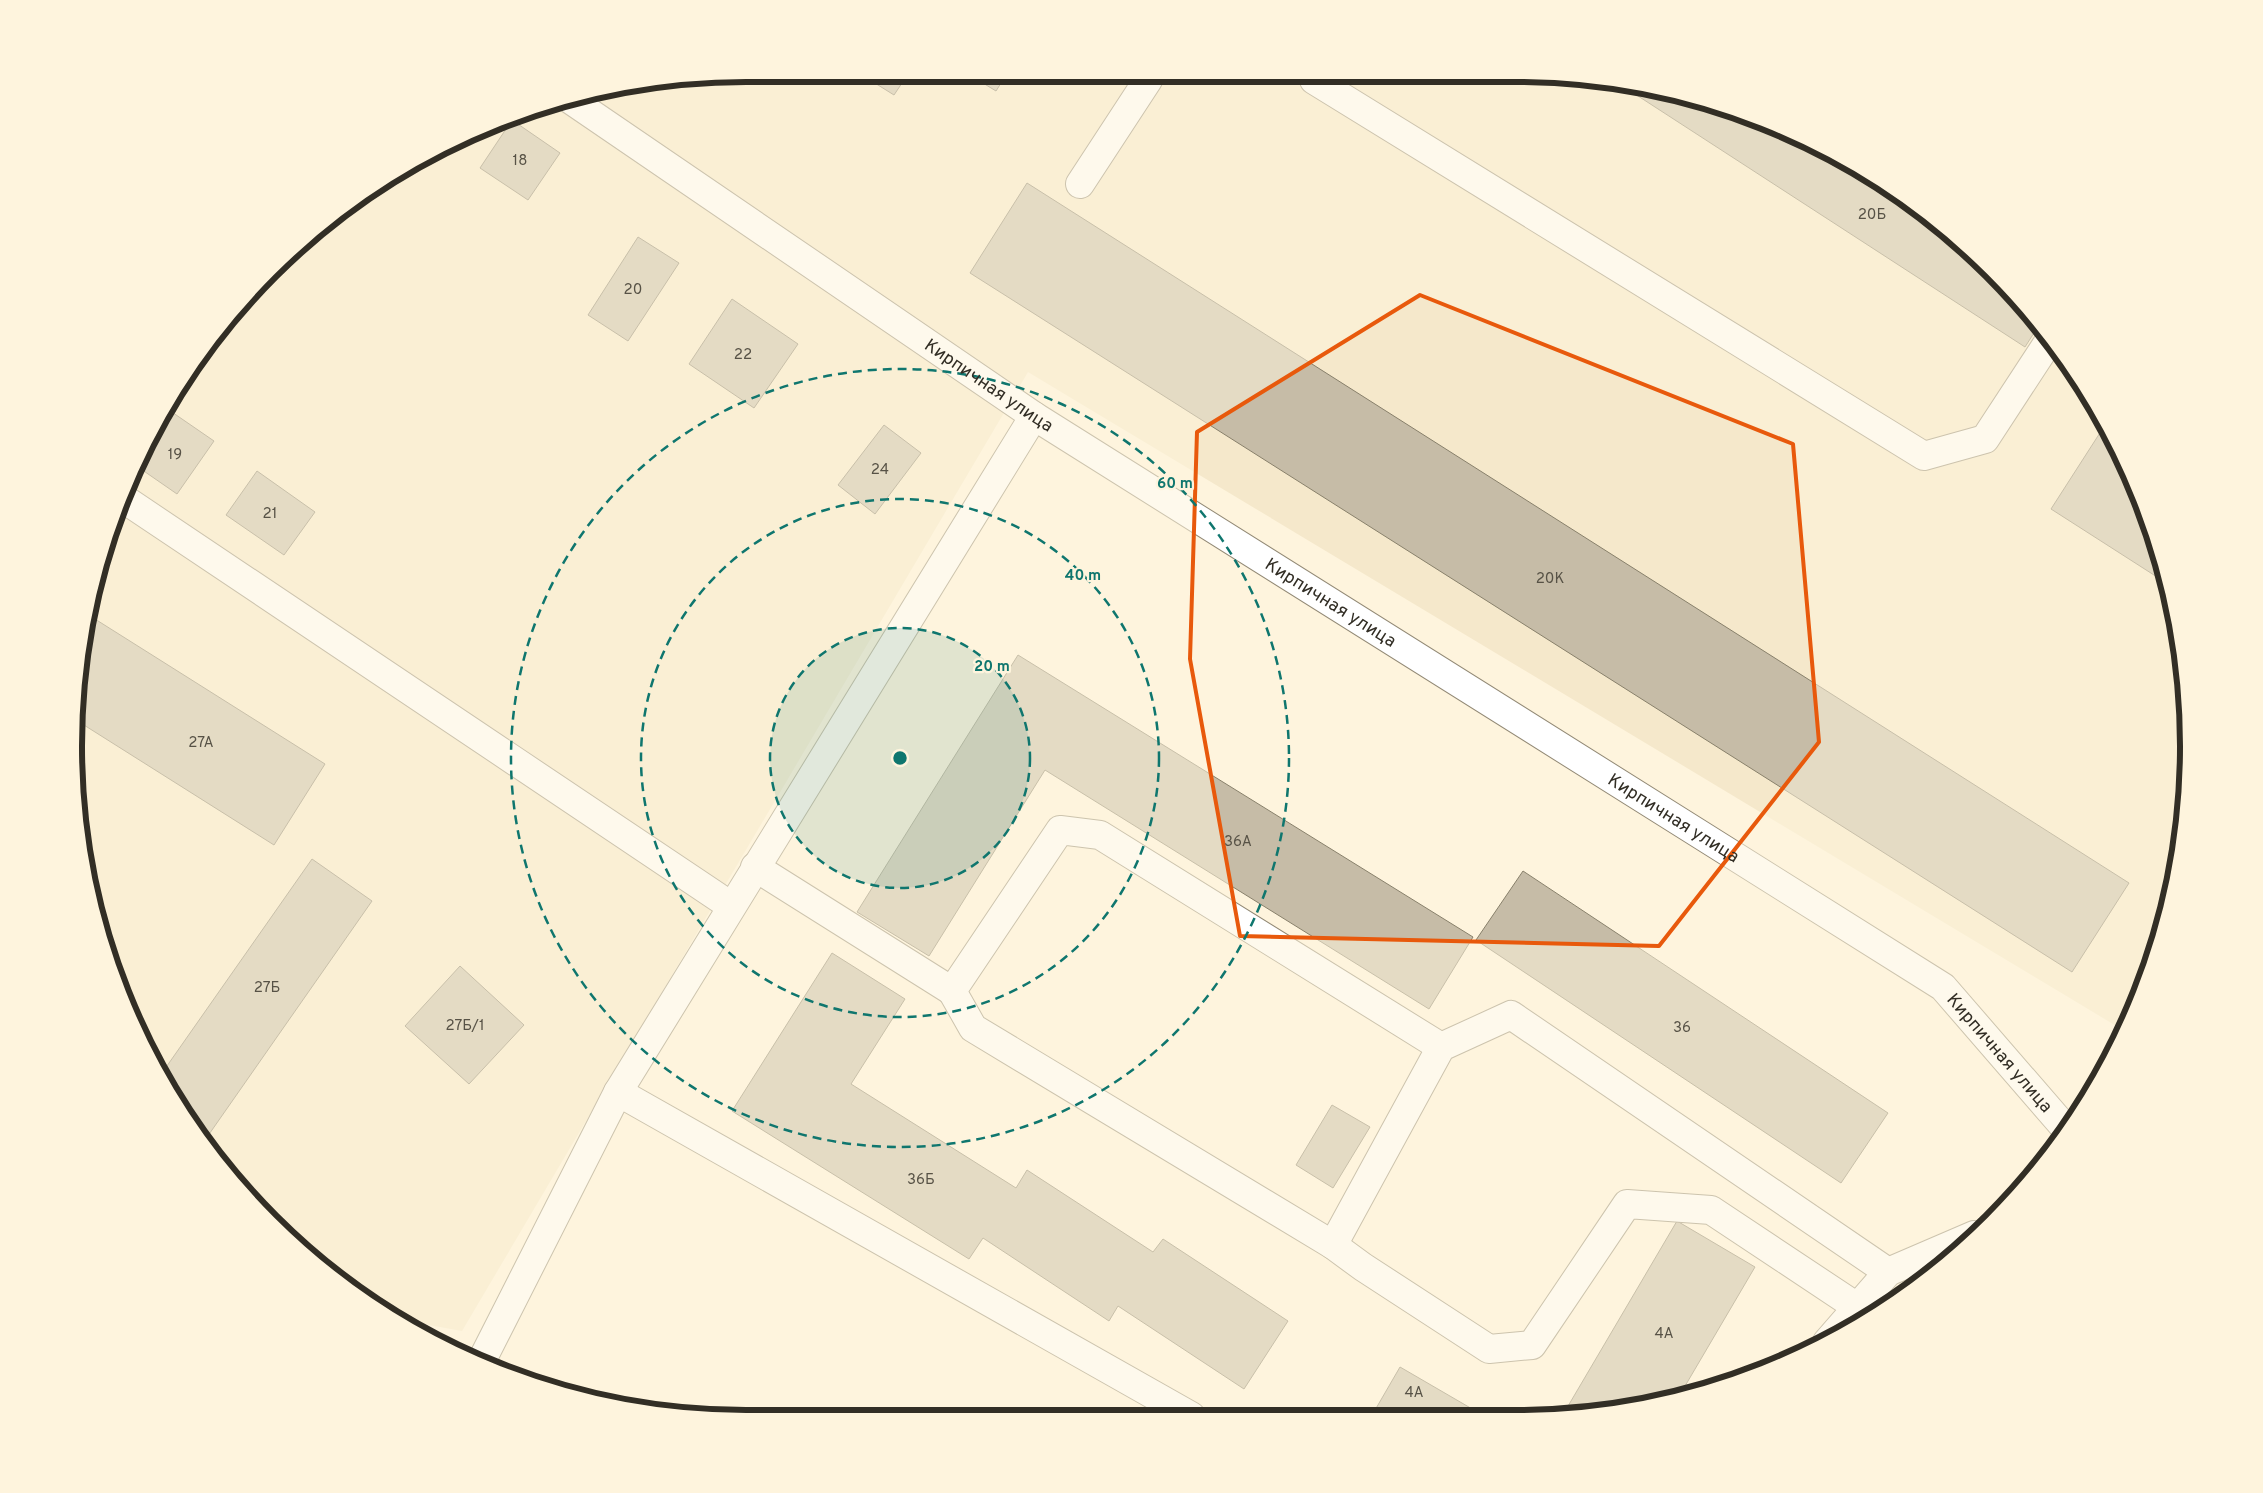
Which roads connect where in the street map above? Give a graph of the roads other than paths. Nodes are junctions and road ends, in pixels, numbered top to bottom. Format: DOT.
graph roads {
  1 [pos="1147,82"];
  2 [pos="1317,82"];
  3 [pos="577,105"];
  4 [pos="1080,184"];
  5 [pos="2046,346"];
  6 [pos="1034,416"];
  7 [pos="129,502"];
  8 [pos="755,867"];
  9 [pos="731,906"];
  10 [pos="952,991"];
  11 [pos="1440,1047"];
  12 [pos="618,1092"];
  13 [pos="2062,1125"];
  14 [pos="1959,1242"];
  15 [pos="1333,1244"];
  16 [pos="1888,1272"];
  17 [pos="1857,1307"];
  18 [pos="1841,1326"];
  19 [pos="484,1356"];
  20 [pos="1180,1410"];
  1 -- 4 [label="street"];
  2 -- 5 [label="street"];
  3 -- 6 [label="street, Кирпичная улица"];
  6 -- 8 [label="street"];
  6 -- 13 [label="street, Кирпичная улица"];
  7 -- 9 [label="street"];
  8 -- 9 [label="street"];
  8 -- 10 [label="street"];
  9 -- 12 [label="street"];
  10 -- 11 [label="street"];
  10 -- 15 [label="street"];
  11 -- 15 [label="street"];
  11 -- 16 [label="street"];
  12 -- 19 [label="street"];
  12 -- 20 [label="street"];
  14 -- 16 [label="street"];
  15 -- 17 [label="street"];
  16 -- 17 [label="street"];
  17 -- 18 [label="street"];
}
